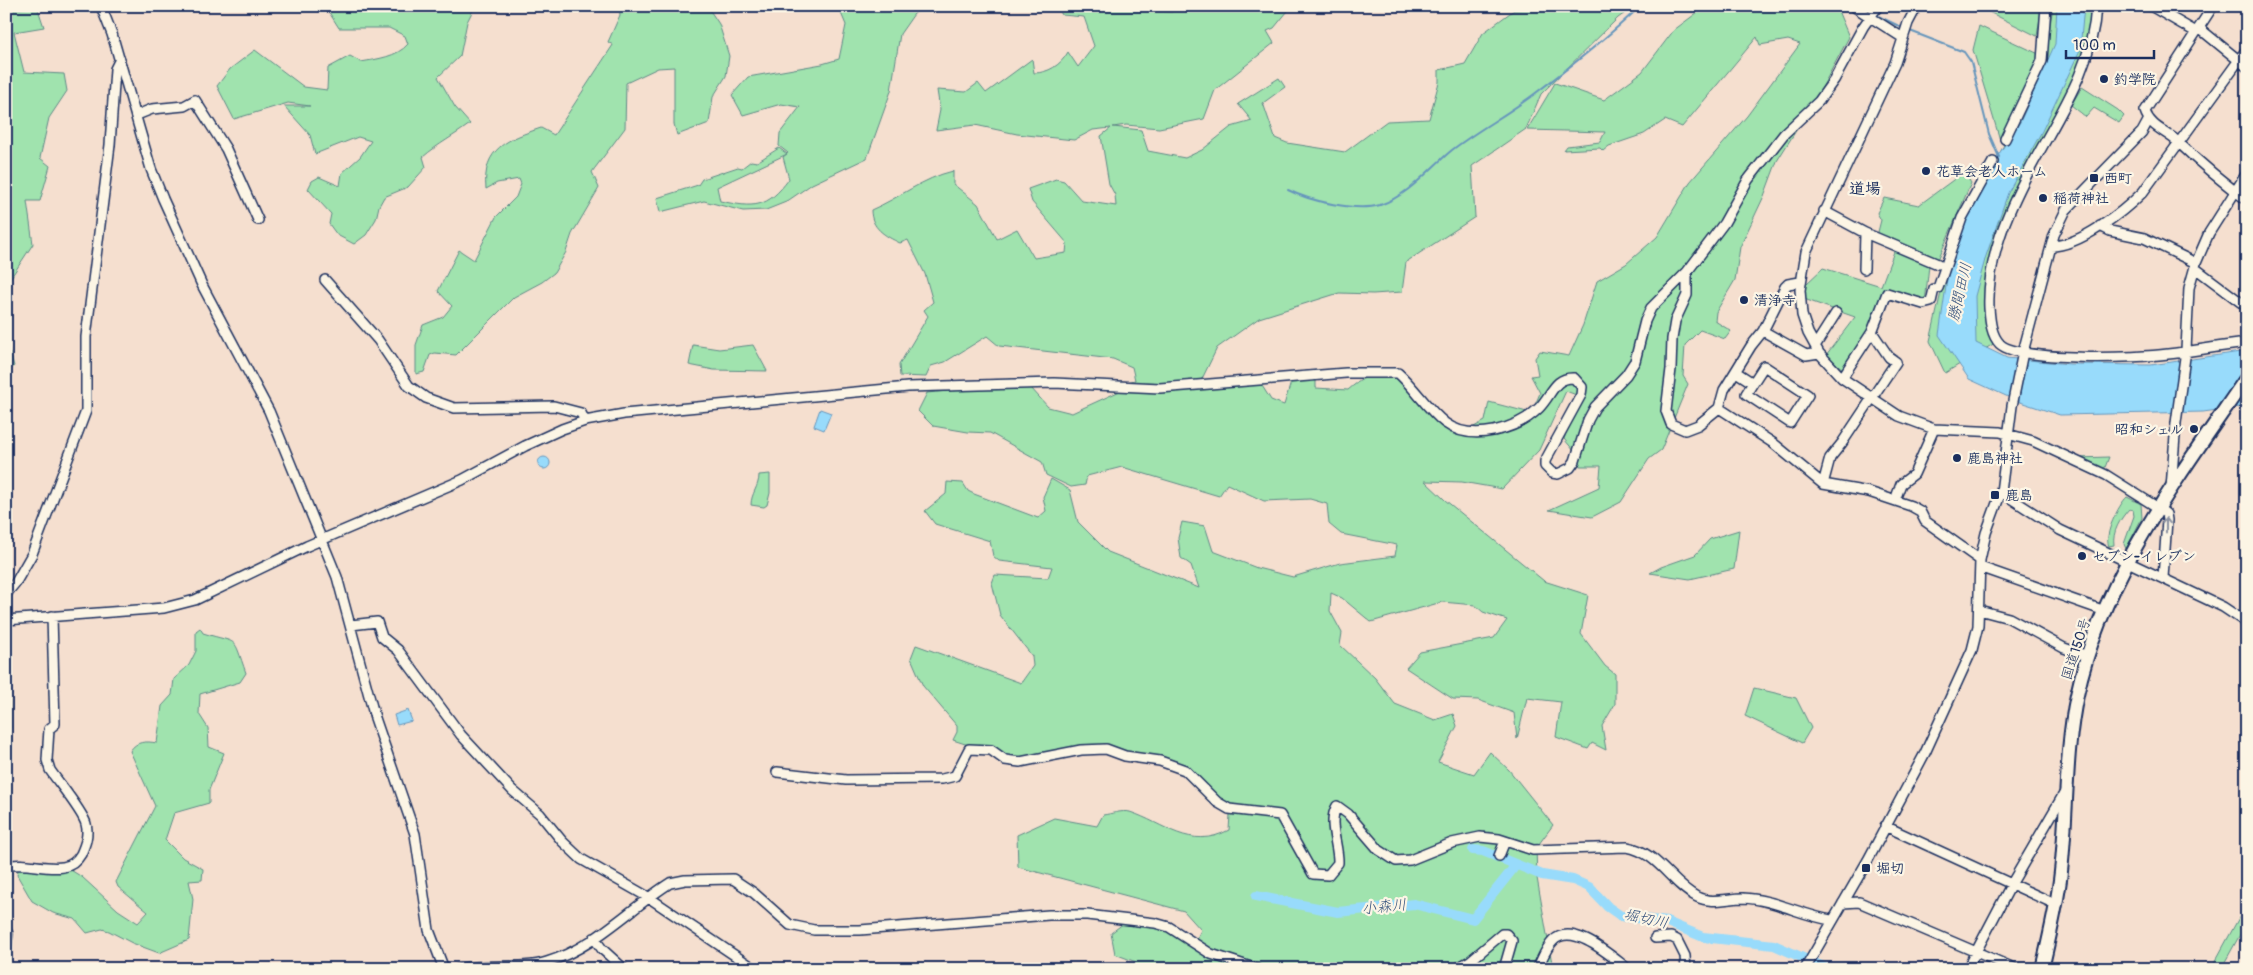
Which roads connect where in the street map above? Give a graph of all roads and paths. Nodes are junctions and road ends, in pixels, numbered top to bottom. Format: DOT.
graph roads {
  1 [pos="101,6"];
  2 [pos="1917,6"];
  3 [pos="2046,6"];
  4 [pos="2096,6"];
  5 [pos="2151,6"];
  6 [pos="2213,6"];
  7 [pos="1855,7"];
  8 [pos="1873,12"];
  9 [pos="2197,30"];
  10 [pos="1905,32"];
  11 [pos="2247,48"];
  12 [pos="120,59"];
  13 [pos="2238,59"];
  14 [pos="2247,67"];
  15 [pos="137,116"];
  16 [pos="2148,121"];
  17 [pos="2005,139"];
  18 [pos="2177,142"];
  19 [pos="1993,162"];
  20 [pos="2247,173"];
  21 [pos="2235,191"];
  22 [pos="2247,200"];
  23 [pos="1824,211"];
  24 [pos="258,220"];
  25 [pos="2100,226"];
  26 [pos="1865,233"];
  27 [pos="2051,246"];
  28 [pos="1938,264"];
  29 [pos="2196,266"];
  30 [pos="1864,269"];
  31 [pos="1687,272"];
  32 [pos="325,280"];
  33 [pos="1800,282"];
  34 [pos="2247,307"];
  35 [pos="1836,313"];
  36 [pos="1763,331"];
  37 [pos="1872,332"];
  38 [pos="2247,343"];
  39 [pos="1817,350"];
  40 [pos="2186,353"];
  41 [pos="2022,354"];
  42 [pos="1736,372"];
  43 [pos="2247,377"];
  44 [pos="1842,378"];
  45 [pos="1872,378"];
  46 [pos="1753,383"];
  47 [pos="1881,384"];
  48 [pos="1871,398"];
  49 [pos="1718,408"];
  50 [pos="585,422"];
  51 [pos="1934,429"];
  52 [pos="2009,434"];
  53 [pos="1823,484"];
  54 [pos="2001,492"];
  55 [pos="2170,493"];
  56 [pos="1895,500"];
  57 [pos="2160,509"];
  58 [pos="322,540"];
  59 [pos="2128,561"];
  60 [pos="1980,563"];
  61 [pos="2163,578"];
  62 [pos="6,594"];
  63 [pos="1979,610"];
  64 [pos="2105,611"];
  65 [pos="52,616"];
  66 [pos="6,620"];
  67 [pos="2247,622"];
  68 [pos="351,625"];
  69 [pos="2088,656"];
  70 [pos="777,772"];
  71 [pos="2067,789"];
  72 [pos="1885,826"];
  73 [pos="1505,841"];
  74 [pos="1499,856"];
  75 [pos="6,866"];
  76 [pos="2012,883"];
  77 [pos="648,897"];
  78 [pos="1843,903"];
  79 [pos="2055,904"];
  80 [pos="1831,920"];
  81 [pos="6,930"];
  82 [pos="594,938"];
  83 [pos="1656,938"];
  84 [pos="6,946"];
  85 [pos="1975,951"];
  86 [pos="444,969"];
  87 [pos="459,969"];
  88 [pos="624,969"];
  89 [pos="755,969"];
  90 [pos="1257,969"];
  91 [pos="1456,969"];
  92 [pos="1504,969"];
  93 [pos="1538,969"];
  94 [pos="1628,969"];
  95 [pos="1686,969"];
  96 [pos="1805,969"];
  97 [pos="1967,969"];
  98 [pos="2016,969"];
  99 [pos="2042,969"];
  1 -- 12 [label="street"];
  2 -- 10 [label="street"];
  3 -- 17 [label="street"];
  4 -- 41 [label="street"];
  5 -- 9 [label="street"];
  6 -- 9 [label="street"];
  7 -- 8 [label="street"];
  8 -- 10 [label="street"];
  8 -- 31 [label="street"];
  9 -- 13 [label="street"];
  9 -- 16 [label="street"];
  10 -- 23 [label="street"];
  11 -- 13 [label="street"];
  12 -- 15 [label="street"];
  12 -- 62 [label="street"];
  13 -- 14 [label="street"];
  13 -- 18 [label="street"];
  15 -- 24 [label="street"];
  15 -- 58 [label="street"];
  16 -- 18 [label="street"];
  16 -- 27 [label="street"];
  18 -- 21 [label="street"];
  18 -- 25 [label="street"];
  19 -- 37 [label="street"];
  20 -- 21 [label="street"];
  21 -- 22 [label="street"];
  21 -- 29 [label="street"];
  23 -- 26 [label="street"];
  23 -- 33 [label="street"];
  25 -- 27 [label="street"];
  25 -- 29 [label="street"];
  26 -- 28 [label="street"];
  26 -- 30 [label="street"];
  27 -- 41 [label="street"];
  29 -- 34 [label="street"];
  29 -- 40 [label="street"];
  31 -- 49 [label="street"];
  31 -- 50 [label="street"];
  32 -- 50 [label="street"];
  33 -- 36 [label="street"];
  33 -- 39 [label="street"];
  35 -- 39 [label="street"];
  36 -- 39 [label="street"];
  36 -- 42 [label="street"];
  37 -- 44 [label="street"];
  37 -- 47 [label="street"];
  38 -- 40 [label="street"];
  39 -- 44 [label="street"];
  40 -- 41 [label="street"];
  40 -- 55 [label="street"];
  41 -- 52 [label="street"];
  42 -- 46 [label="street"];
  42 -- 49 [label="street"];
  43 -- 55 [label="highway, 国道150号"];
  44 -- 48 [label="street"];
  45 -- 47 [label="street"];
  46 -- 46 [label="street"];
  47 -- 48 [label="street"];
  48 -- 51 [label="street"];
  48 -- 53 [label="street"];
  49 -- 53 [label="street"];
  50 -- 58 [label="street"];
  51 -- 52 [label="street"];
  51 -- 56 [label="street"];
  52 -- 54 [label="street"];
  52 -- 57 [label="street"];
  53 -- 56 [label="street"];
  54 -- 59 [label="street"];
  54 -- 60 [label="street"];
  55 -- 57 [label="highway, 国道150号"];
  56 -- 60 [label="street"];
  57 -- 59 [label="highway, 国道150号"];
  61 -- 57 [label="street, one-way"];
  58 -- 65 [label="street"];
  58 -- 68 [label="street"];
  59 -- 61 [label="street"];
  59 -- 64 [label="highway, 国道150号"];
  60 -- 63 [label="street"];
  60 -- 64 [label="street"];
  61 -- 67 [label="street"];
  63 -- 69 [label="street"];
  63 -- 72 [label="street"];
  64 -- 69 [label="highway, 国道150号"];
  65 -- 66 [label="street"];
  65 -- 75 [label="street"];
  68 -- 77 [label="street"];
  68 -- 86 [label="street"];
  69 -- 71 [label="highway, 国道150号"];
  70 -- 73 [label="street"];
  71 -- 76 [label="street"];
  71 -- 79 [label="highway, 国道150号"];
  72 -- 76 [label="street"];
  72 -- 78 [label="street"];
  73 -- 74 [label="street"];
  73 -- 80 [label="street"];
  76 -- 79 [label="street"];
  76 -- 85 [label="street"];
  77 -- 82 [label="street"];
  77 -- 89 [label="street"];
  77 -- 90 [label="street"];
  78 -- 80 [label="street"];
  78 -- 85 [label="street"];
  79 -- 99 [label="highway, 国道150号"];
  80 -- 96 [label="street"];
  81 -- 84 [label="street"];
  82 -- 87 [label="street"];
  82 -- 88 [label="street"];
  83 -- 95 [label="street"];
  85 -- 97 [label="street"];
  85 -- 98 [label="street"];
  91 -- 92 [label="street"];
  93 -- 94 [label="street"];
}
